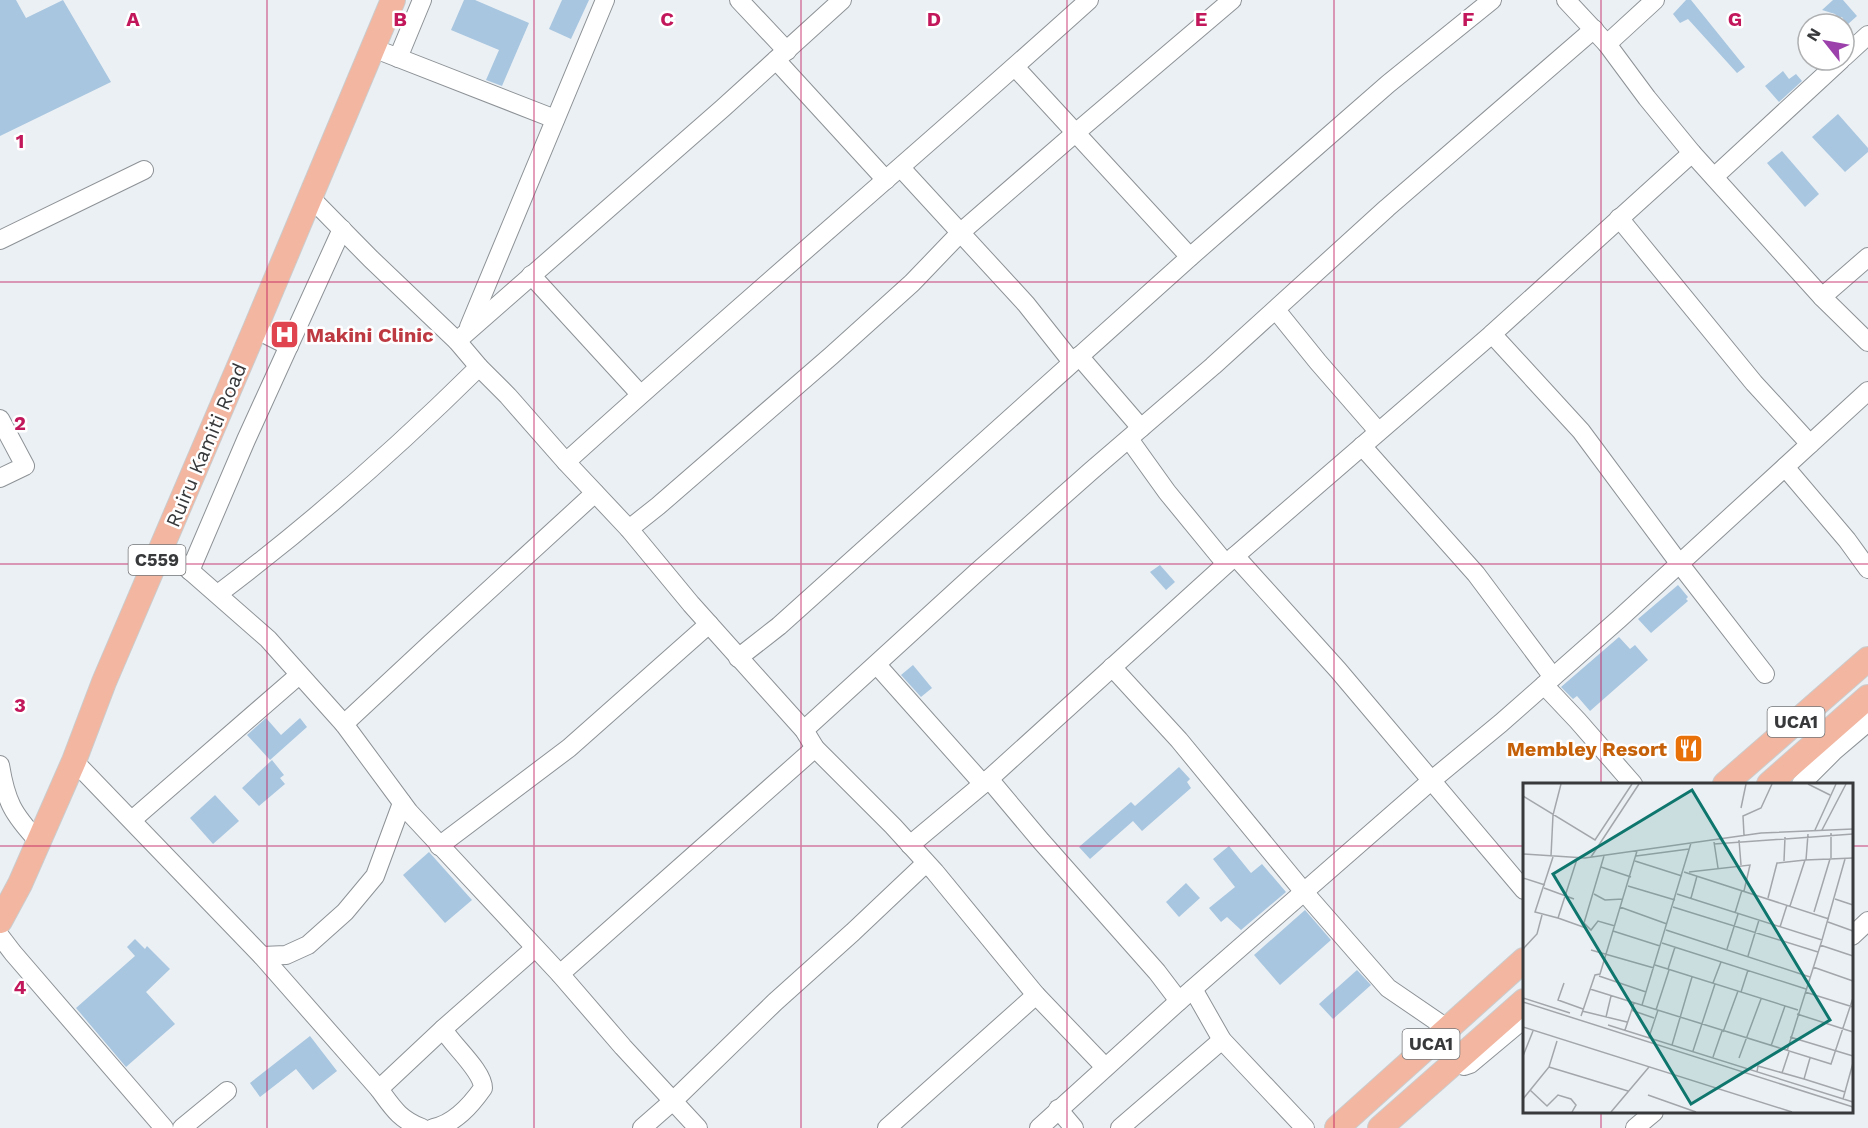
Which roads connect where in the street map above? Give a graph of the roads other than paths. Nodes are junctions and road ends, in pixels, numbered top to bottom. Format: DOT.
graph roads {
  1 [pos="393,0"];
  2 [pos="422,0"];
  3 [pos="605,0"];
  4 [pos="739,0"];
  5 [pos="842,0"];
  6 [pos="1089,0"];
  7 [pos="1232,0"];
  8 [pos="1492,0"];
  9 [pos="1566,0"];
  10 [pos="1655,0"];
  11 [pos="1594,29"];
  12 [pos="1868,35"];
  13 [pos="1607,44"];
  14 [pos="1856,46"];
  15 [pos="373,48"];
  16 [pos="781,56"];
  17 [pos="399,58"];
  18 [pos="1015,67"];
  19 [pos="1828,72"];
  20 [pos="555,119"];
  21 [pos="1075,133"];
  22 [pos="1692,153"];
  23 [pos="901,168"];
  24 [pos="144,170"];
  25 [pos="1714,177"];
  26 [pos="886,180"];
  27 [pos="310,197"];
  28 [pos="1619,218"];
  29 [pos="342,229"];
  30 [pos="961,232"];
  31 [pos="0,240"];
  32 [pos="1190,257"];
  33 [pos="1868,257"];
  34 [pos="531,275"];
  35 [pos="1822,297"];
  36 [pos="1276,310"];
  37 [pos="255,329"];
  38 [pos="1492,334"];
  39 [pos="462,336"];
  40 [pos="1868,342"];
  41 [pos="289,346"];
  42 [pos="1076,359"];
  43 [pos="479,367"];
  44 [pos="1868,391"];
  45 [pos="640,394"];
  46 [pos="0,419"];
  47 [pos="1378,431"];
  48 [pos="1135,434"];
  49 [pos="1810,444"];
  50 [pos="1362,446"];
  51 [pos="566,462"];
  52 [pos="1785,467"];
  53 [pos="0,478"];
  54 [pos="595,493"];
  55 [pos="629,529"];
  56 [pos="163,547"];
  57 [pos="1231,560"];
  58 [pos="1679,563"];
  59 [pos="1868,569"];
  60 [pos="190,570"];
  61 [pos="218,594"];
  62 [pos="709,624"];
  63 [pos="738,658"];
  64 [pos="1868,659"];
  65 [pos="877,665"];
  66 [pos="1112,667"];
  67 [pos="1765,674"];
  68 [pos="299,675"];
  69 [pos="1549,681"];
  70 [pos="1868,697"];
  71 [pos="1868,722"];
  72 [pos="344,724"];
  73 [pos="804,730"];
  74 [pos="815,748"];
  75 [pos="74,761"];
  76 [pos="0,765"];
  77 [pos="1432,780"];
  78 [pos="986,782"];
  79 [pos="1632,783"];
  80 [pos="1726,783"];
  81 [pos="1770,783"];
  82 [pos="1802,783"];
  83 [pos="402,803"];
  84 [pos="132,820"];
  85 [pos="38,841"];
  86 [pos="910,845"];
  87 [pos="439,846"];
  88 [pos="926,863"];
  89 [pos="1523,889"];
  90 [pos="1305,892"];
  91 [pos="0,921"];
  92 [pos="1868,921"];
  93 [pos="1853,934"];
  94 [pos="0,936"];
  95 [pos="535,948"];
  96 [pos="262,956"];
  97 [pos="1523,961"];
  98 [pos="560,974"];
  99 [pos="1193,989"];
  100 [pos="1035,995"];
  101 [pos="1179,1001"];
  102 [pos="1523,1002"];
  103 [pos="1523,1019"];
  104 [pos="443,1029"];
  105 [pos="1448,1029"];
  106 [pos="1222,1040"];
  107 [pos="1105,1067"];
  108 [pos="1443,1073"];
  109 [pos="379,1089"];
  110 [pos="227,1091"];
  111 [pos="674,1100"];
  112 [pos="1058,1109"];
  113 [pos="1653,1113"];
  114 [pos="438,1127"];
  115 [pos="164,1128"];
  116 [pos="182,1128"];
  117 [pos="422,1128"];
  118 [pos="642,1128"];
  119 [pos="698,1128"];
  120 [pos="886,1128"];
  121 [pos="1039,1128"];
  122 [pos="1074,1128"];
  123 [pos="1120,1128"];
  124 [pos="1305,1128"];
  125 [pos="1337,1128"];
  126 [pos="1380,1128"];
  127 [pos="1635,1128"];
  1 -- 15 [label="main road, Ruiru Kamiti Road / C559"];
  2 -- 17 [label="street"];
  3 -- 20 [label="street"];
  4 -- 16 [label="street"];
  5 -- 16 [label="street"];
  6 -- 18 [label="street"];
  7 -- 21 [label="street"];
  8 -- 32 [label="street"];
  9 -- 11 [label="street"];
  10 -- 13 [label="street"];
  11 -- 13 [label="street"];
  11 -- 36 [label="street"];
  12 -- 14 [label="street"];
  13 -- 22 [label="street"];
  15 -- 17 [label="street"];
  15 -- 27 [label="main road, Ruiru Kamiti Road / C559"];
  16 -- 26 [label="street"];
  16 -- 34 [label="street"];
  17 -- 20 [label="street"];
  18 -- 21 [label="street"];
  18 -- 23 [label="street"];
  19 -- 25 [label="street"];
  20 -- 39 [label="street"];
  21 -- 30 [label="street"];
  21 -- 32 [label="street"];
  22 -- 25 [label="street"];
  22 -- 28 [label="street"];
  23 -- 26 [label="street"];
  23 -- 30 [label="street"];
  24 -- 31 [label="street"];
  25 -- 35 [label="street"];
  26 -- 45 [label="street"];
  27 -- 29 [label="street"];
  27 -- 37 [label="main road, Ruiru Kamiti Road / C559"];
  28 -- 38 [label="street"];
  28 -- 49 [label="street"];
  29 -- 39 [label="street"];
  29 -- 41 [label="street"];
  30 -- 42 [label="street"];
  30 -- 55 [label="street"];
  32 -- 42 [label="street"];
  33 -- 35 [label="street"];
  34 -- 39 [label="street"];
  34 -- 45 [label="street"];
  35 -- 40 [label="street"];
  36 -- 47 [label="street"];
  36 -- 48 [label="street"];
  37 -- 41 [label="street"];
  37 -- 56 [label="main road, Ruiru Kamiti Road / C559"];
  38 -- 47 [label="street"];
  38 -- 58 [label="street"];
  39 -- 43 [label="street"];
  41 -- 60 [label="street"];
  42 -- 48 [label="street"];
  42 -- 63 [label="street"];
  43 -- 51 [label="street"];
  43 -- 61 [label="street"];
  44 -- 49 [label="street"];
  45 -- 51 [label="street"];
  46 -- 53 [label="street"];
  47 -- 50 [label="street"];
  48 -- 57 [label="street"];
  48 -- 65 [label="street"];
  49 -- 52 [label="street"];
  50 -- 57 [label="street"];
  50 -- 69 [label="street"];
  51 -- 54 [label="street"];
  52 -- 58 [label="street"];
  52 -- 59 [label="street"];
  54 -- 55 [label="street"];
  54 -- 72 [label="street"];
  55 -- 62 [label="street"];
  56 -- 60 [label="street"];
  56 -- 75 [label="main road, Ruiru Kamiti Road / C559"];
  57 -- 66 [label="street"];
  57 -- 77 [label="street"];
  58 -- 67 [label="street"];
  58 -- 69 [label="street"];
  60 -- 61 [label="street"];
  61 -- 68 [label="street"];
  62 -- 63 [label="street"];
  62 -- 87 [label="street"];
  63 -- 73 [label="street"];
  64 -- 80 [label="main road, UCA1"];
  65 -- 73 [label="street"];
  65 -- 78 [label="street"];
  66 -- 78 [label="street"];
  66 -- 90 [label="street"];
  68 -- 72 [label="street"];
  68 -- 84 [label="street"];
  69 -- 77 [label="street"];
  69 -- 79 [label="street"];
  70 -- 81 [label="main road"];
  71 -- 82 [label="street"];
  72 -- 83 [label="street"];
  73 -- 74 [label="street"];
  74 -- 86 [label="street"];
  74 -- 98 [label="street"];
  75 -- 84 [label="street"];
  75 -- 85 [label="main road, Ruiru Kamiti Road / C559"];
  76 -- 85 [label="street"];
  77 -- 89 [label="street"];
  77 -- 90 [label="street"];
  78 -- 86 [label="street"];
  78 -- 101 [label="street"];
  83 -- 87 [label="street"];
  83 -- 96 [label="street"];
  84 -- 96 [label="street"];
  85 -- 91 [label="main road, Ruiru Kamiti Road / C559"];
  86 -- 88 [label="street"];
  87 -- 95 [label="street"];
  88 -- 100 [label="street"];
  88 -- 111 [label="street"];
  90 -- 99 [label="street"];
  90 -- 105 [label="street"];
  92 -- 93 [label="street"];
  94 -- 115 [label="street"];
  95 -- 98 [label="street"];
  95 -- 104 [label="street"];
  96 -- 109 [label="street"];
  97 -- 105 [label="main road, UCA1"];
  98 -- 111 [label="street"];
  99 -- 101 [label="street"];
  99 -- 106 [label="street"];
  100 -- 107 [label="street"];
  100 -- 120 [label="street"];
  101 -- 107 [label="street"];
  102 -- 108 [label="main road"];
  103 -- 108 [label="street"];
  104 -- 109 [label="street"];
  104 -- 114 [label="street"];
  105 -- 125 [label="main road, UCA1"];
  106 -- 123 [label="street"];
  106 -- 124 [label="street"];
  107 -- 112 [label="street"];
  108 -- 126 [label="main road"];
  109 -- 117 [label="street"];
  110 -- 116 [label="street"];
  111 -- 118 [label="street"];
  111 -- 119 [label="street"];
  112 -- 121 [label="street"];
  112 -- 122 [label="street"];
  113 -- 127 [label="street"];
}
